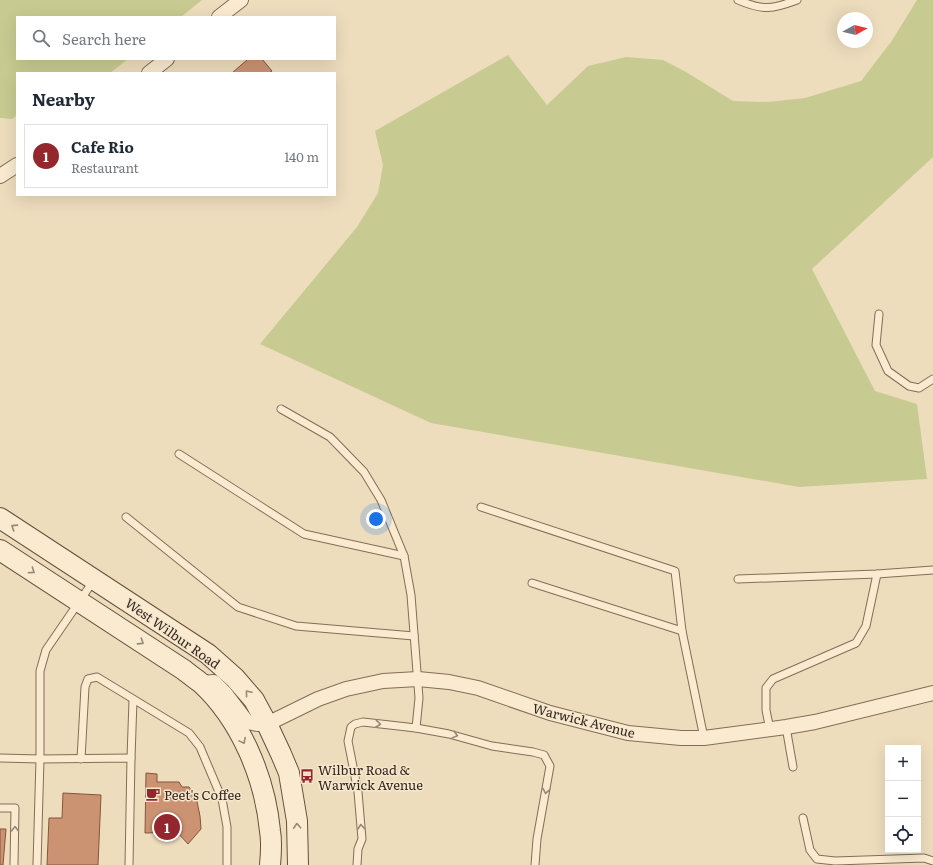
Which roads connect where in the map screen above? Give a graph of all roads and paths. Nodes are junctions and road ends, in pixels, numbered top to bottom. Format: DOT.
graph roads {
  1 [pos="241,0"];
  2 [pos="738,0"];
  3 [pos="797,0"];
  4 [pos="221,16"];
  5 [pos="166,60"];
  6 [pos="150,72"];
  7 [pos="16,165"];
  8 [pos="0,176"];
  9 [pos="879,314"];
  10 [pos="933,379"];
  11 [pos="281,409"];
  12 [pos="179,454"];
  13 [pos="481,507"];
  14 [pos="126,517"];
  15 [pos="0,518"];
  16 [pos="0,550"];
  17 [pos="404,556"];
  18 [pos="933,570"];
  19 [pos="877,574"];
  20 [pos="94,579"];
  21 [pos="738,579"];
  22 [pos="532,583"];
  23 [pos="78,602"];
  24 [pos="682,631"];
  25 [pos="414,636"];
  26 [pos="418,679"];
  27 [pos="201,684"];
  28 [pos="933,694"];
  29 [pos="133,700"];
  30 [pos="267,724"];
  31 [pos="786,727"];
  32 [pos="416,728"];
  33 [pos="770,730"];
  34 [pos="704,738"];
  35 [pos="0,758"];
  36 [pos="131,758"];
  37 [pos="40,759"];
  38 [pos="81,759"];
  39 [pos="793,767"];
  40 [pos="0,808"];
  41 [pos="803,818"];
  42 [pos="933,861"];
  43 [pos="14,865"];
  44 [pos="37,865"];
  45 [pos="129,865"];
  46 [pos="227,865"];
  47 [pos="270,865"];
  48 [pos="298,865"];
  49 [pos="357,865"];
  50 [pos="535,865"];
  1 -- 4 [label="street"];
  2 -- 3 [label="lane"];
  5 -- 6 [label="street"];
  7 -- 8 [label="street"];
  9 -- 10 [label="lane"];
  11 -- 17 [label="lane"];
  12 -- 17 [label="lane"];
  13 -- 24 [label="lane"];
  14 -- 25 [label="lane"];
  20 -- 15 [label="street, West Wilbur Road, one-way"];
  16 -- 23 [label="street, West Wilbur Road, one-way"];
  17 -- 25 [label="lane"];
  18 -- 19 [label="lane"];
  19 -- 21 [label="lane"];
  19 -- 33 [label="lane"];
  20 -- 23 [label="lane"];
  30 -- 20 [label="street, West Wilbur Road, one-way"];
  22 -- 24 [label="lane"];
  23 -- 27 [label="street, West Wilbur Road, one-way"];
  23 -- 37 [label="lane"];
  24 -- 34 [label="lane"];
  25 -- 26 [label="lane"];
  26 -- 30 [label="street, Warwick Avenue"];
  26 -- 32 [label="lane"];
  26 -- 34 [label="street, Warwick Avenue"];
  27 -- 30 [label="street"];
  27 -- 47 [label="street, West Wilbur Road, one-way"];
  28 -- 31 [label="street, Warwick Avenue"];
  29 -- 36 [label="lane"];
  29 -- 38 [label="lane"];
  29 -- 46 [label="lane"];
  48 -- 30 [label="street, West Wilbur Road, one-way"];
  31 -- 33 [label="street, Warwick Avenue"];
  31 -- 39 [label="lane"];
  49 -- 32 [label="lane, one-way"];
  32 -- 50 [label="lane, one-way"];
  33 -- 34 [label="street, Warwick Avenue"];
  35 -- 37 [label="lane"];
  36 -- 38 [label="lane"];
  36 -- 45 [label="lane"];
  37 -- 38 [label="lane"];
  37 -- 44 [label="lane"];
  43 -- 40 [label="lane, one-way"];
  41 -- 42 [label="lane"];
}
